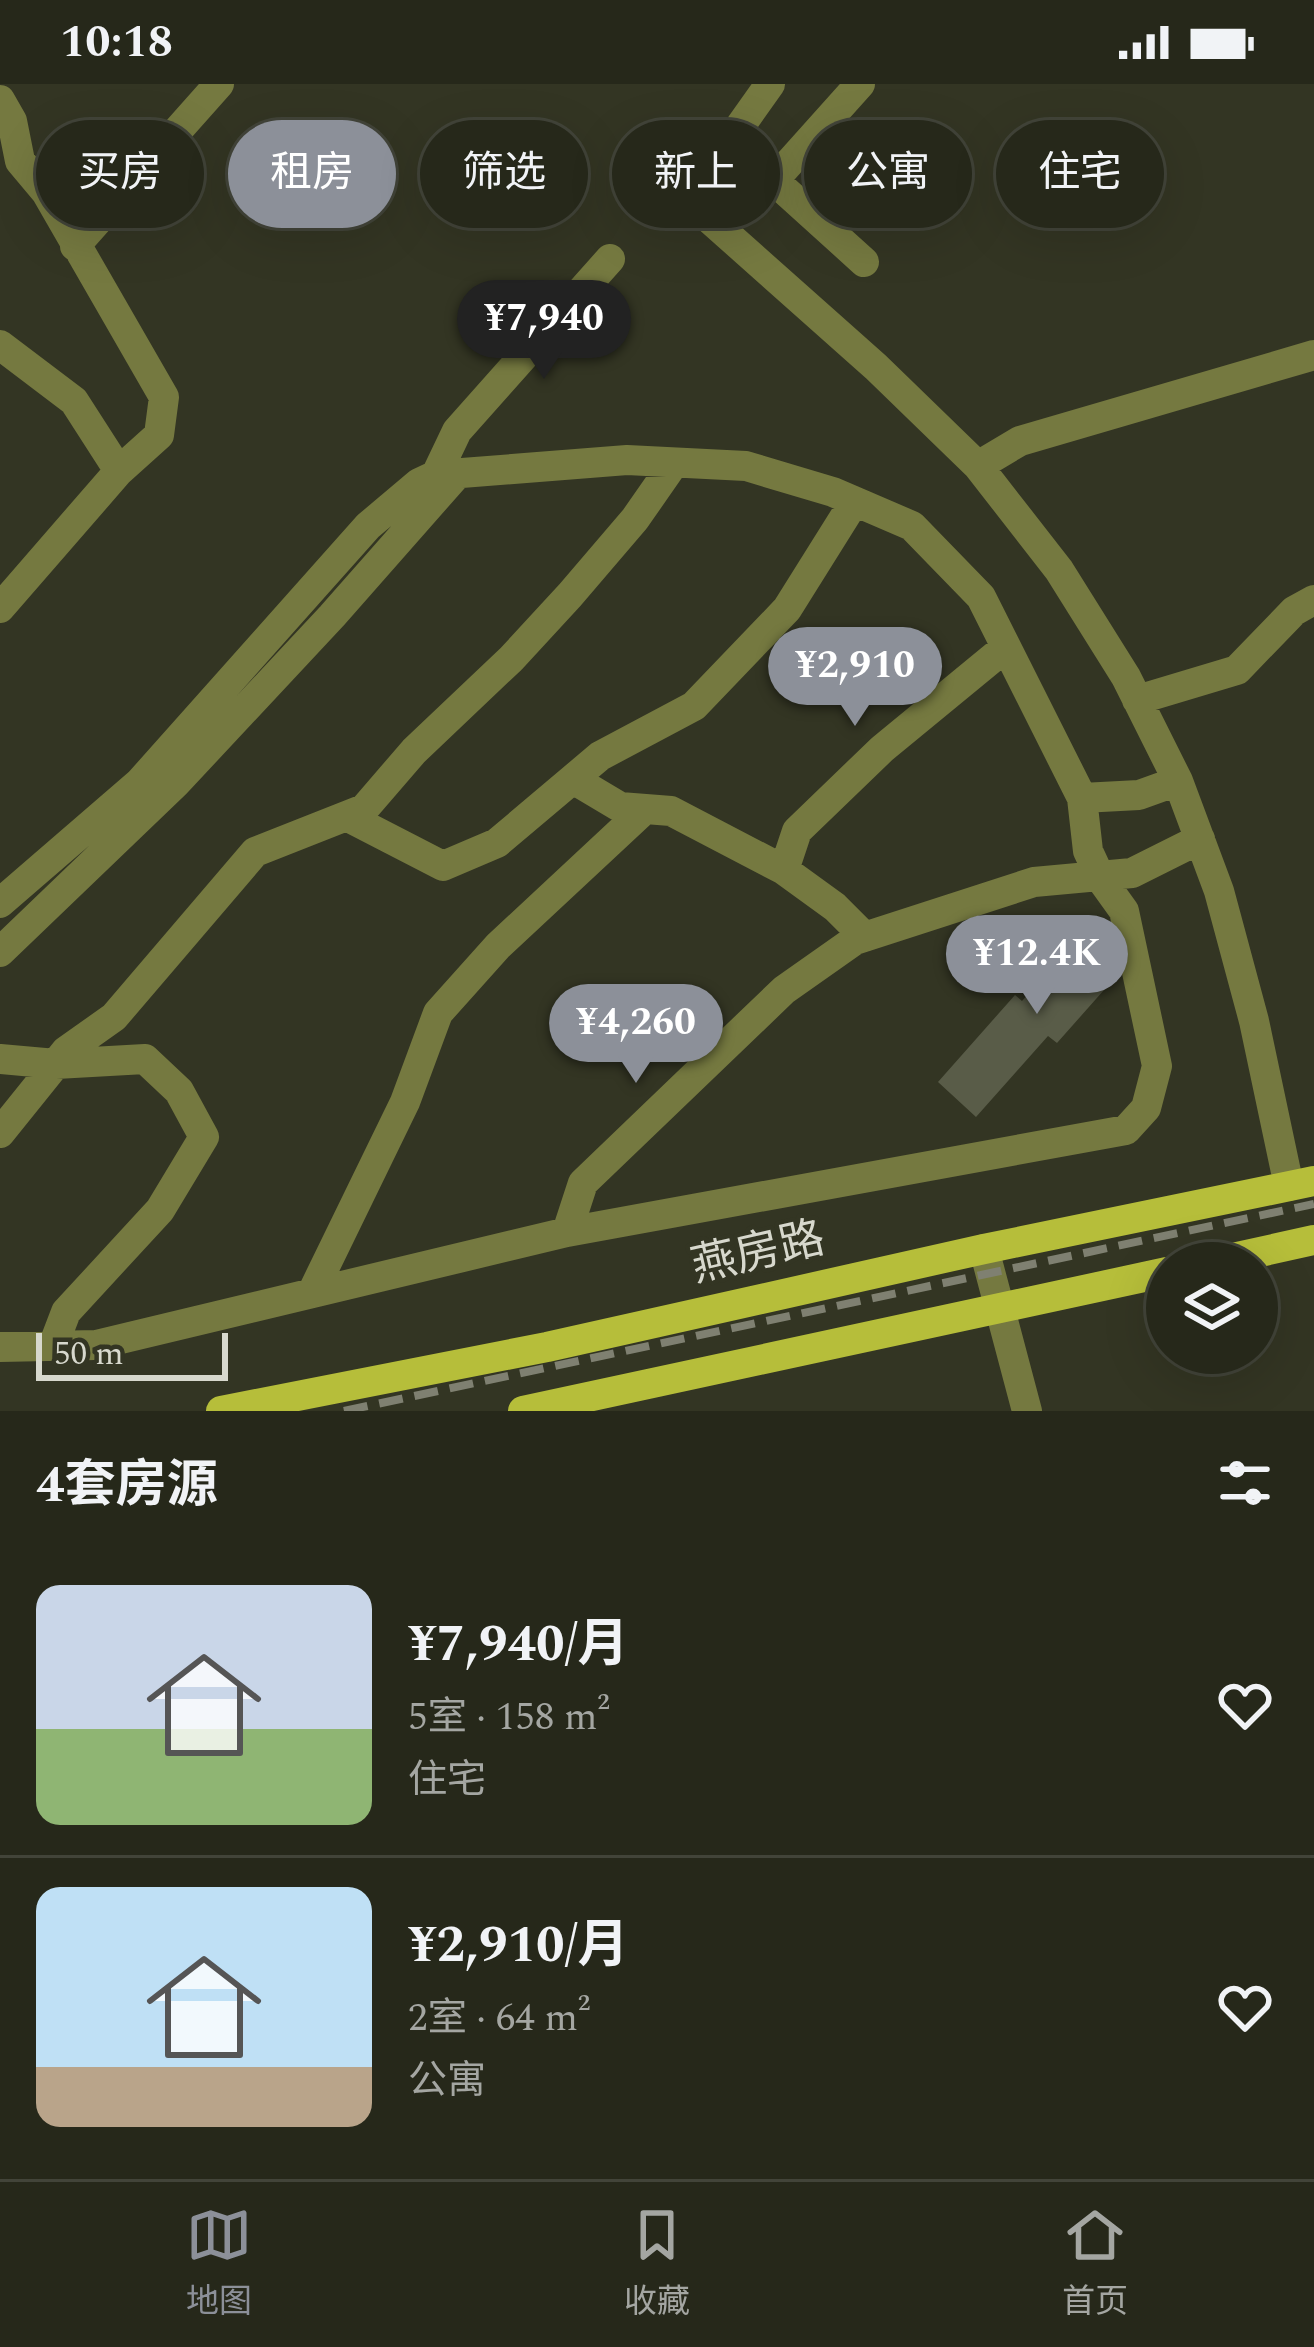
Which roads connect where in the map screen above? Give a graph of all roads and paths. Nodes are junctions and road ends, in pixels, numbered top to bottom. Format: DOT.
graph roads {
  1 [pos="219,84"];
  2 [pos="770,84"];
  3 [pos="860,84"];
  4 [pos="0,100"];
  5 [pos="745,120"];
  6 [pos="780,172"];
  7 [pos="780,186"];
  8 [pos="720,228"];
  9 [pos="75,246"];
  10 [pos="610,259"];
  11 [pos="864,262"];
  12 [pos="0,345"];
  13 [pos="1314,355"];
  14 [pos="674,463"];
  15 [pos="978,466"];
  16 [pos="119,471"];
  17 [pos="447,474"];
  18 [pos="854,502"];
  19 [pos="1314,600"];
  20 [pos="0,608"];
  21 [pos="1006,647"];
  22 [pos="1137,700"];
  23 [pos="573,779"];
  24 [pos="1178,781"];
  25 [pos="1082,798"];
  26 [pos="644,809"];
  27 [pos="346,816"];
  28 [pos="1199,839"];
  29 [pos="784,870"];
  30 [pos="1101,879"];
  31 [pos="0,903"];
  32 [pos="865,937"];
  33 [pos="0,952"];
  34 [pos="0,1059"];
  35 [pos="56,1064"];
  36 [pos="0,1132"];
  37 [pos="1302,1184"];
  38 [pos="567,1232"];
  39 [pos="1314,1240"];
  40 [pos="1278,1248"];
  41 [pos="984,1249"];
  42 [pos="1146,1277"];
  43 [pos="312,1293"];
  44 [pos="1000,1309"];
  45 [pos="52,1346"];
  46 [pos="0,1347"];
  47 [pos="527,1410"];
  48 [pos="221,1411"];
  49 [pos="1028,1411"];
  1 -- 9 [label="street"];
  2 -- 5 [label="street"];
  3 -- 6 [label="street"];
  4 -- 9 [label="street"];
  7 -- 11 [label="street"];
  8 -- 15 [label="street"];
  9 -- 16 [label="street"];
  10 -- 17 [label="street"];
  12 -- 16 [label="street"];
  13 -- 15 [label="street"];
  14 -- 17 [label="street"];
  14 -- 18 [label="street"];
  14 -- 27 [label="street"];
  15 -- 22 [label="street"];
  16 -- 20 [label="street"];
  17 -- 31 [label="street"];
  17 -- 33 [label="street"];
  18 -- 21 [label="street"];
  18 -- 23 [label="street"];
  19 -- 22 [label="street"];
  21 -- 25 [label="street"];
  21 -- 29 [label="street"];
  22 -- 24 [label="street"];
  23 -- 26 [label="street"];
  23 -- 27 [label="street"];
  24 -- 25 [label="street"];
  24 -- 28 [label="street"];
  25 -- 30 [label="street"];
  26 -- 29 [label="street"];
  26 -- 43 [label="street"];
  27 -- 35 [label="street"];
  28 -- 30 [label="street"];
  28 -- 37 [label="street"];
  29 -- 32 [label="street"];
  30 -- 32 [label="street"];
  30 -- 38 [label="street"];
  32 -- 38 [label="street"];
  34 -- 35 [label="street"];
  35 -- 36 [label="street"];
  35 -- 45 [label="street"];
  37 -- 41 [label="main road, 燕房路"];
  38 -- 43 [label="street"];
  39 -- 40 [label="main road"];
  41 -- 44 [label="street"];
  41 -- 48 [label="main road, 燕房路"];
  42 -- 44 [label="main road"];
  43 -- 45 [label="street"];
  44 -- 47 [label="main road"];
  44 -- 49 [label="street"];
  45 -- 46 [label="street"];
}
